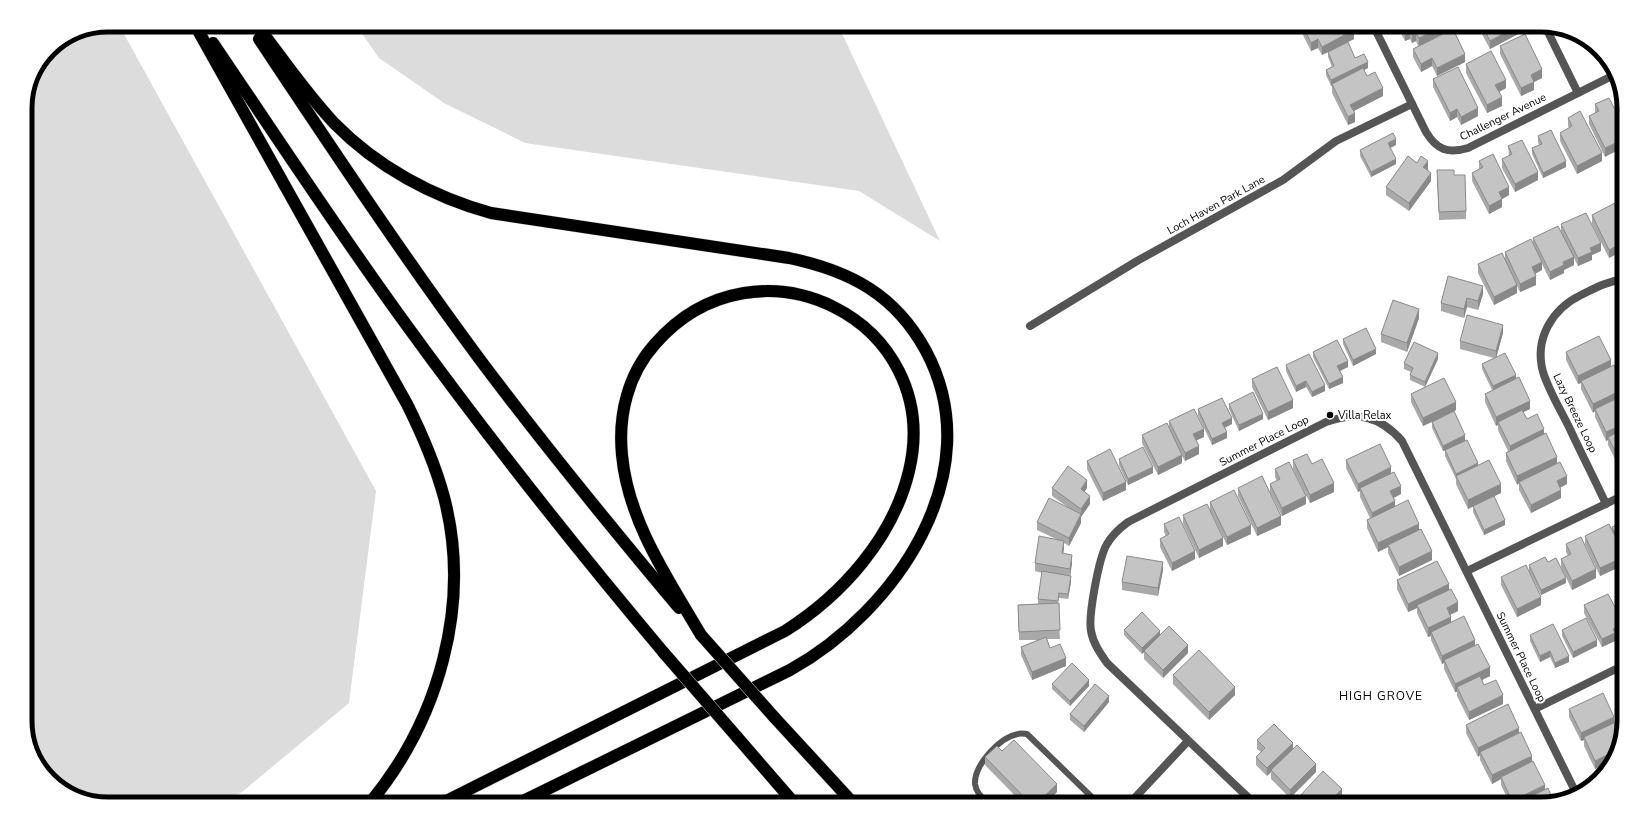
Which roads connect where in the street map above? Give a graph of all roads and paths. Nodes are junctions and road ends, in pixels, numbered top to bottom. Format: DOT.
graph roads {
  1 [pos="199,32"];
  2 [pos="206,32"];
  3 [pos="254,32"];
  4 [pos="262,32"];
  5 [pos="1376,32"];
  6 [pos="1548,32"];
  7 [pos="1610,77"];
  8 [pos="1578,92"];
  9 [pos="1412,104"];
  10 [pos="1617,281"];
  11 [pos="1030,326"];
  12 [pos="1617,498"];
  13 [pos="1606,504"];
  14 [pos="1467,571"];
  15 [pos="702,635"];
  16 [pos="1617,668"];
  17 [pos="1535,709"];
  18 [pos="1188,741"];
  19 [pos="1574,789"];
  20 [pos="375,797"];
  21 [pos="454,797"];
  22 [pos="531,797"];
  23 [pos="789,797"];
  24 [pos="848,797"];
  25 [pos="981,797"];
  26 [pos="1092,797"];
  27 [pos="1136,797"];
  28 [pos="1248,797"];
  1 -- 20 [label="highway"];
  2 -- 23 [label="highway, bridge"];
  3 -- 15 [label="highway"];
  4 -- 22 [label="highway"];
  5 -- 9 [label="street, Challenger Avenue"];
  6 -- 8 [label="street"];
  7 -- 8 [label="street, Challenger Avenue"];
  8 -- 9 [label="street, Challenger Avenue"];
  9 -- 11 [label="street, Loch Haven Park Lane"];
  10 -- 13 [label="street, Lazy Breeze Loop"];
  12 -- 13 [label="street"];
  13 -- 14 [label="street"];
  14 -- 17 [label="street, Summer Place Loop"];
  14 -- 18 [label="street, Summer Place Loop"];
  15 -- 21 [label="highway"];
  15 -- 24 [label="highway, bridge"];
  16 -- 17 [label="street"];
  17 -- 19 [label="street, Summer Place Loop"];
  18 -- 27 [label="street"];
  18 -- 28 [label="street, Summer Place Loop"];
  25 -- 26 [label="lane"];
}
